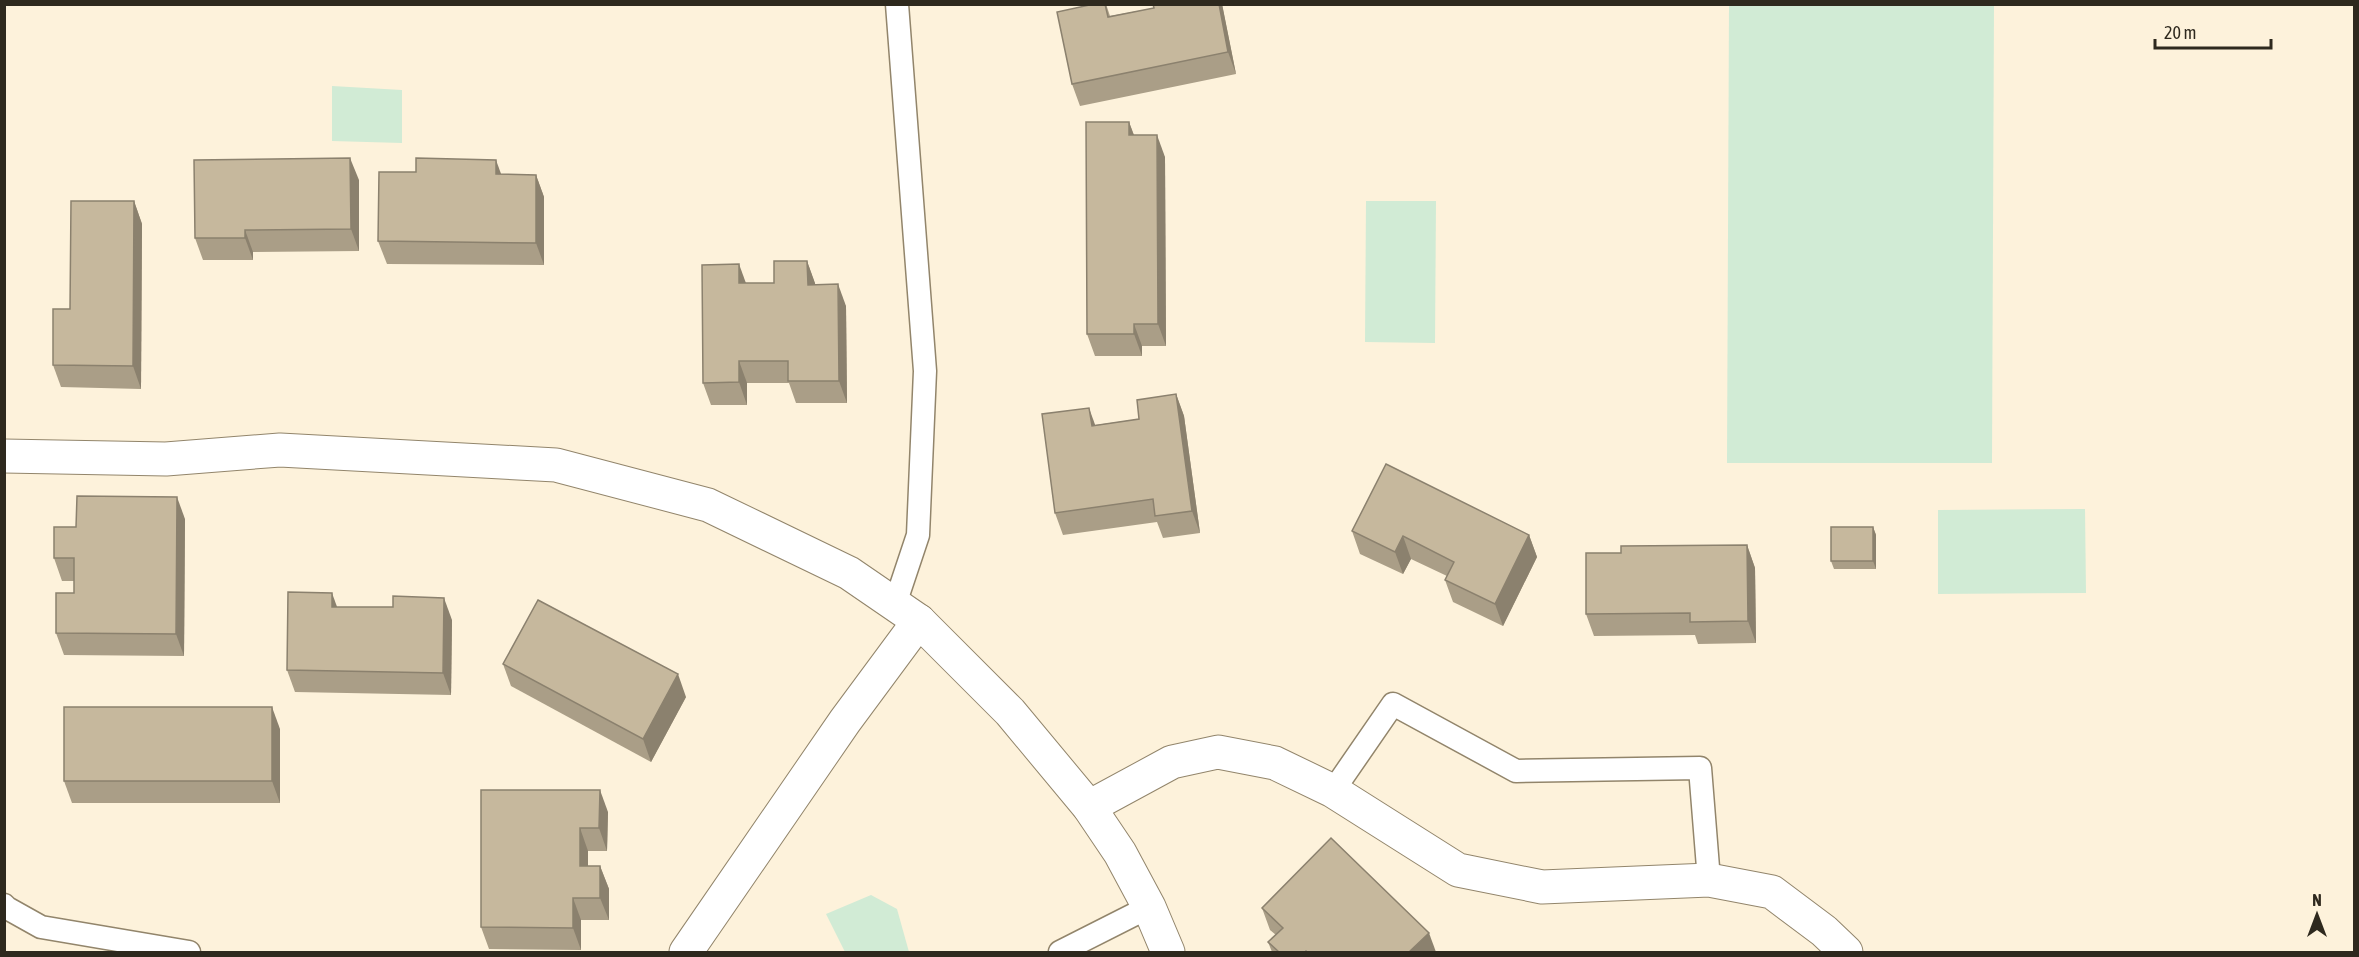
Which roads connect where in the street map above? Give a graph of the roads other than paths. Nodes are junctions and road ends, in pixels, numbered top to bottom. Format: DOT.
graph roads {
  1 [pos="897,4"];
  2 [pos="4,456"];
  3 [pos="907,612"];
  4 [pos="1333,791"];
  5 [pos="1089,807"];
  6 [pos="1709,880"];
  7 [pos="4,905"];
  8 [pos="1149,907"];
  9 [pos="189,952"];
  10 [pos="686,952"];
  11 [pos="1060,952"];
  12 [pos="1168,952"];
  13 [pos="1846,952"];
  1 -- 3 [label="lane"];
  2 -- 3 [label="street"];
  3 -- 5 [label="street"];
  3 -- 10 [label="street"];
  4 -- 5 [label="street"];
  4 -- 6 [label="street"];
  4 -- 6 [label="lane"];
  5 -- 8 [label="street"];
  6 -- 13 [label="street"];
  7 -- 9 [label="lane"];
  8 -- 11 [label="lane"];
  8 -- 12 [label="street"];
}
